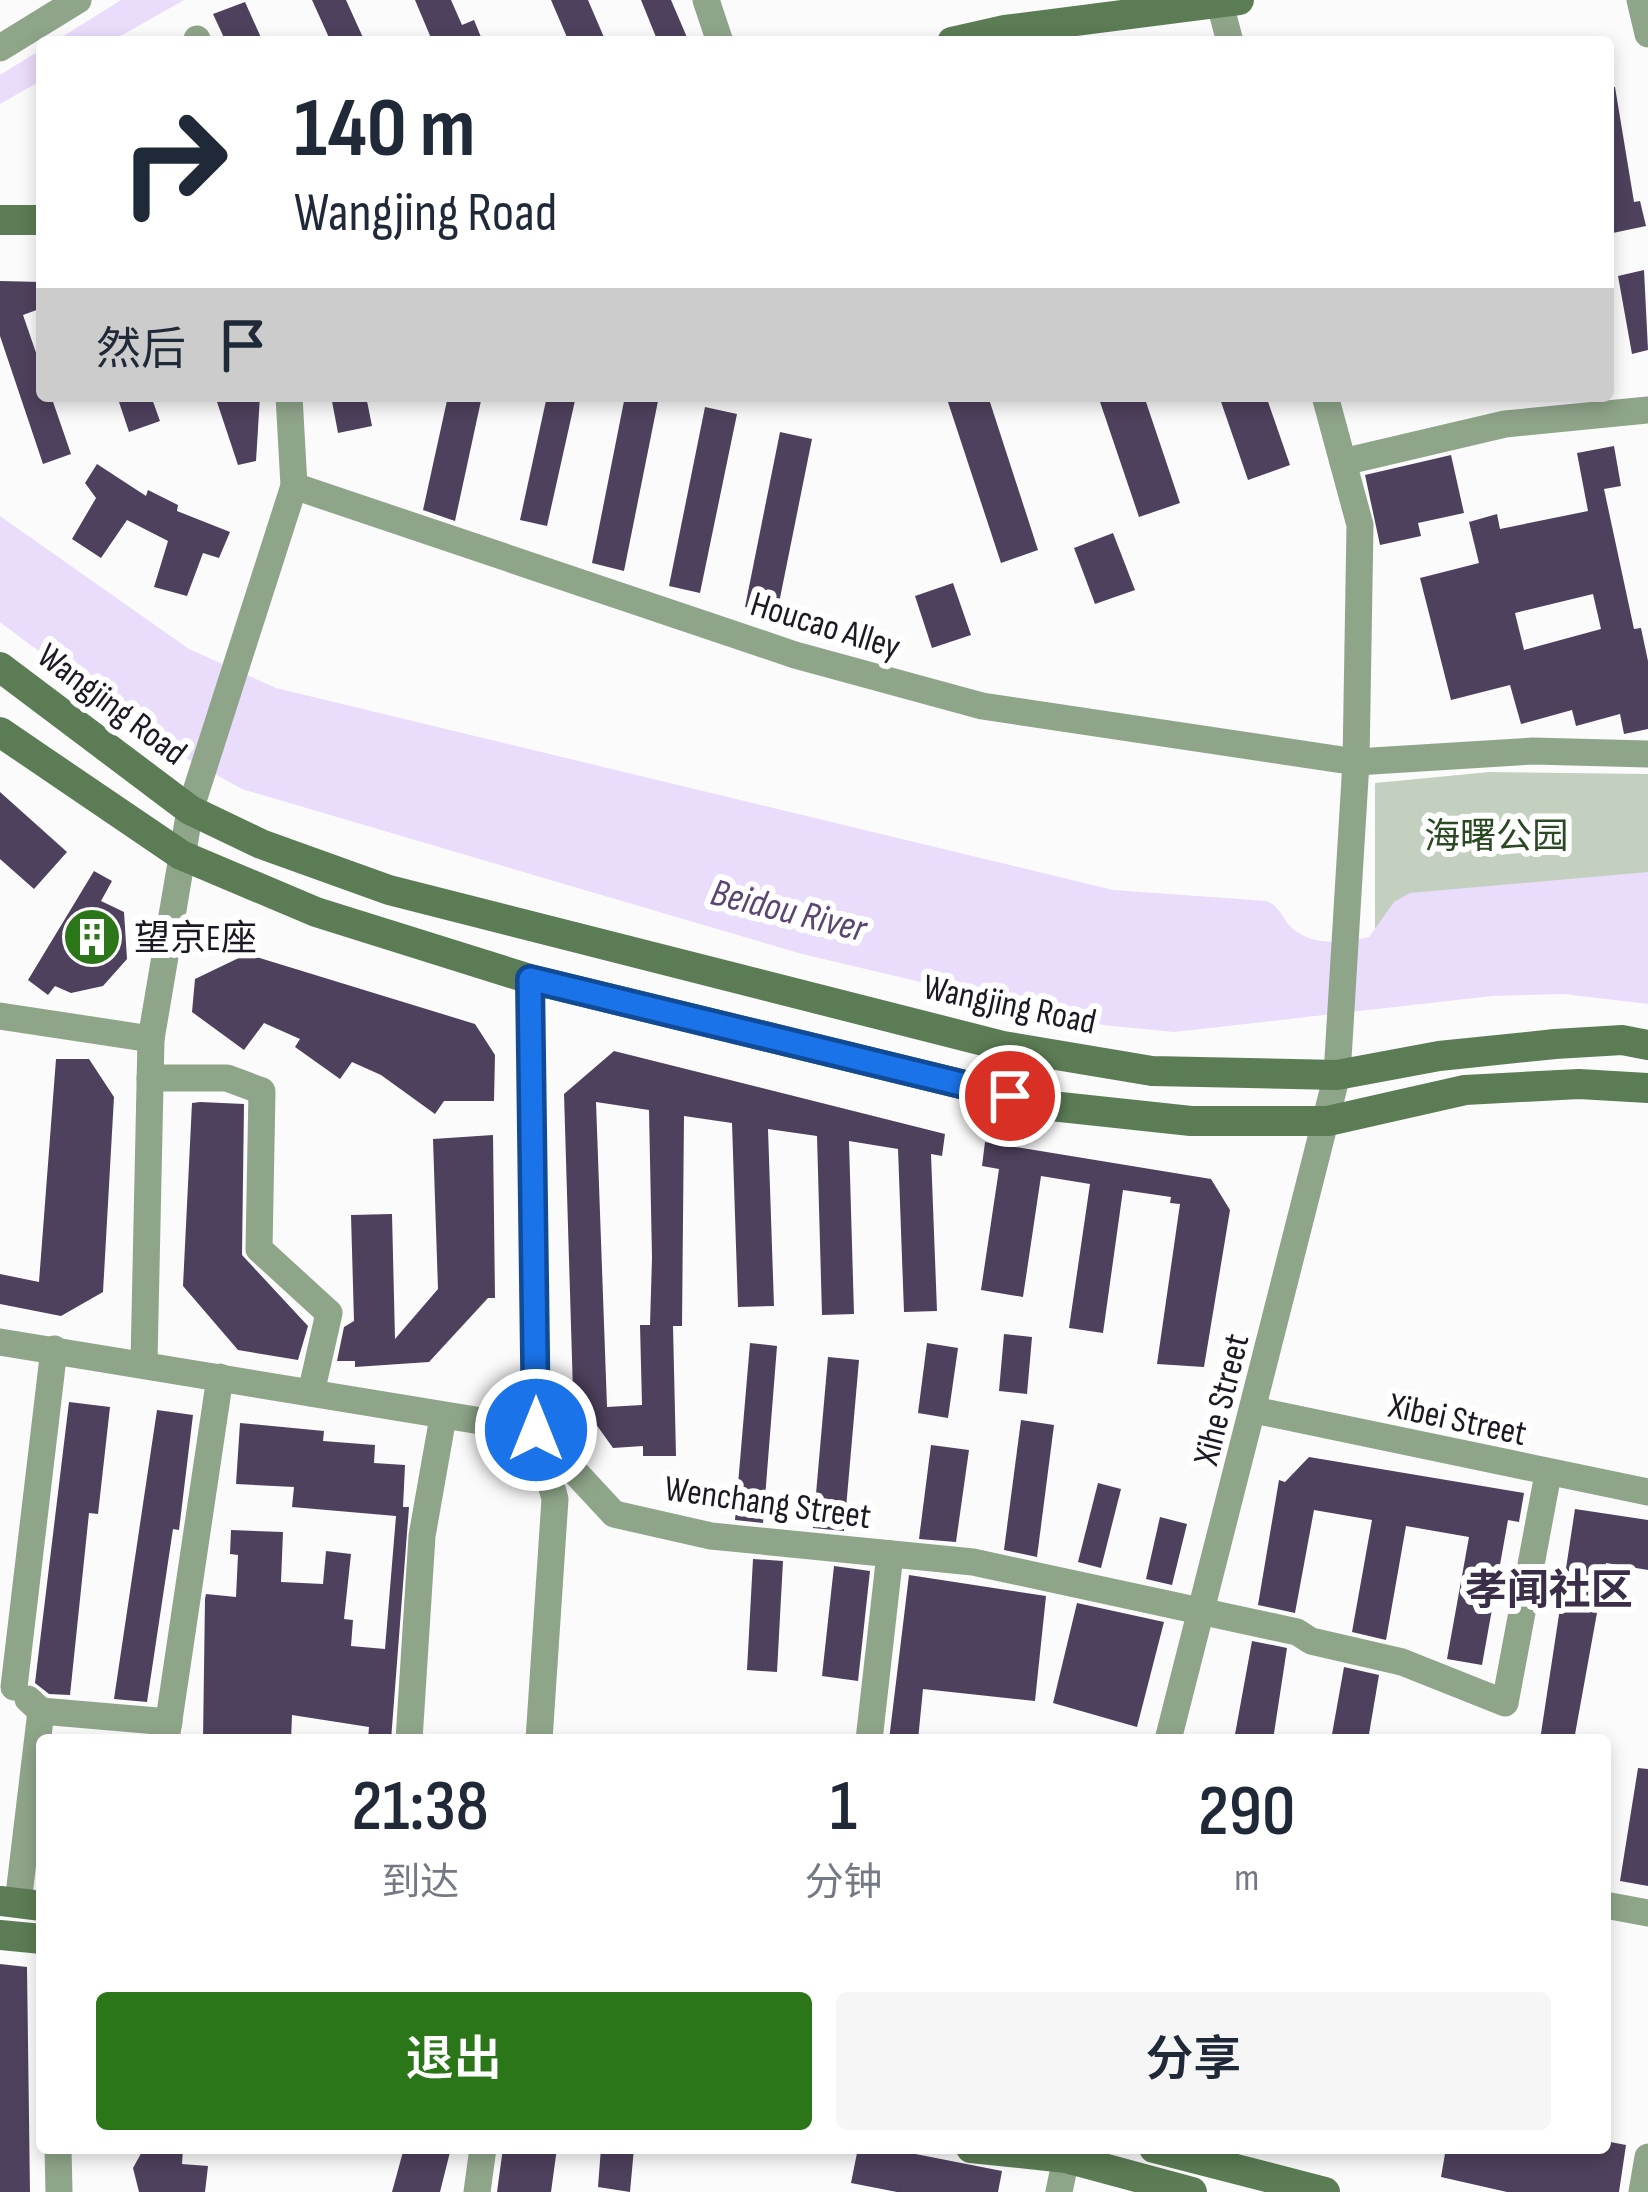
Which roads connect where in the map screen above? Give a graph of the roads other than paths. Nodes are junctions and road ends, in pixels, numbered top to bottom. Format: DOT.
graph roads {
  1 [pos="78,0"];
  2 [pos="706,0"];
  3 [pos="1640,0"];
  4 [pos="1226,1"];
  5 [pos="1648,34"];
  6 [pos="718,36"];
  7 [pos="978,36"];
  8 [pos="1229,36"];
  9 [pos="0,48"];
  10 [pos="0,220"];
  11 [pos="36,220"];
  12 [pos="289,402"];
  13 [pos="1327,402"];
  14 [pos="1648,410"];
  15 [pos="1343,462"];
  16 [pos="294,486"];
  17 [pos="0,667"];
  18 [pos="0,732"];
  19 [pos="1648,754"];
  20 [pos="1356,762"];
  21 [pos="190,809"];
  22 [pos="181,855"];
  23 [pos="530,979"];
  24 [pos="0,1016"];
  25 [pos="151,1039"];
  26 [pos="1648,1045"];
  27 [pos="1337,1075"];
  28 [pos="150,1078"];
  29 [pos="1648,1088"];
  30 [pos="1328,1121"];
  31 [pos="0,1342"];
  32 [pos="53,1349"];
  33 [pos="144,1362"];
  34 [pos="220,1377"];
  35 [pos="311,1393"];
  36 [pos="1254,1410"];
  37 [pos="443,1417"];
  38 [pos="536,1430"];
  39 [pos="1548,1474"];
  40 [pos="1648,1492"];
  41 [pos="890,1554"];
  42 [pos="1204,1613"];
  43 [pos="7,1686"];
  44 [pos="41,1711"];
  45 [pos="167,1731"];
  46 [pos="38,1734"];
  47 [pos="409,1734"];
  48 [pos="539,1734"];
  49 [pos="870,1734"];
  50 [pos="1170,1734"];
  51 [pos="36,1757"];
  52 [pos="20,1904"];
  53 [pos="1611,1906"];
  54 [pos="1648,1913"];
  55 [pos="0,1935"];
  56 [pos="36,1939"];
  57 [pos="58,2154"];
  58 [pos="482,2154"];
  59 [pos="1067,2154"];
  60 [pos="1070,2154"];
  61 [pos="1177,2154"];
  62 [pos="1648,2157"];
  63 [pos="59,2192"];
  64 [pos="477,2192"];
  65 [pos="1059,2192"];
  66 [pos="1192,2192"];
  67 [pos="1325,2192"];
  68 [pos="1642,2192"];
  1 -- 9 [label="street"];
  2 -- 6 [label="street"];
  3 -- 5 [label="street"];
  4 -- 7 [label="main road"];
  4 -- 8 [label="street"];
  10 -- 11 [label="main road"];
  12 -- 16 [label="street"];
  13 -- 15 [label="street"];
  14 -- 15 [label="street"];
  15 -- 20 [label="street"];
  16 -- 20 [label="street, Houcao Alley"];
  16 -- 21 [label="street"];
  17 -- 21 [label="main road, Wangjing Road"];
  18 -- 22 [label="main road"];
  19 -- 20 [label="street, Houcao Alley"];
  20 -- 27 [label="street, Xihe Street"];
  21 -- 22 [label="street"];
  21 -- 27 [label="main road, Wangjing Road"];
  22 -- 23 [label="main road"];
  22 -- 25 [label="street"];
  23 -- 30 [label="main road"];
  23 -- 38 [label="street"];
  24 -- 25 [label="street"];
  25 -- 28 [label="street"];
  26 -- 27 [label="main road, Wangjing Road"];
  27 -- 30 [label="street, Xihe Street"];
  28 -- 33 [label="street"];
  28 -- 35 [label="street"];
  29 -- 30 [label="main road"];
  30 -- 36 [label="street, Xihe Street"];
  31 -- 32 [label="street"];
  32 -- 33 [label="street"];
  32 -- 43 [label="street"];
  33 -- 34 [label="street"];
  34 -- 35 [label="street"];
  34 -- 45 [label="street"];
  35 -- 37 [label="street"];
  36 -- 39 [label="street, Xibei Street"];
  36 -- 42 [label="street, Xihe Street"];
  37 -- 38 [label="street"];
  37 -- 47 [label="street"];
  38 -- 41 [label="street, Wenchang Street"];
  38 -- 48 [label="street"];
  39 -- 40 [label="street, Xibei Street"];
  39 -- 42 [label="street, Wenchang Street"];
  41 -- 42 [label="street, Wenchang Street"];
  41 -- 49 [label="street"];
  42 -- 50 [label="street, Xihe Street"];
  43 -- 44 [label="street"];
  44 -- 45 [label="street"];
  44 -- 46 [label="street"];
  51 -- 52 [label="street"];
  53 -- 54 [label="street"];
  55 -- 56 [label="main road"];
  57 -- 63 [label="street"];
  58 -- 64 [label="street"];
  59 -- 65 [label="street"];
  60 -- 66 [label="main road"];
  61 -- 67 [label="main road"];
  62 -- 68 [label="street"];
}
